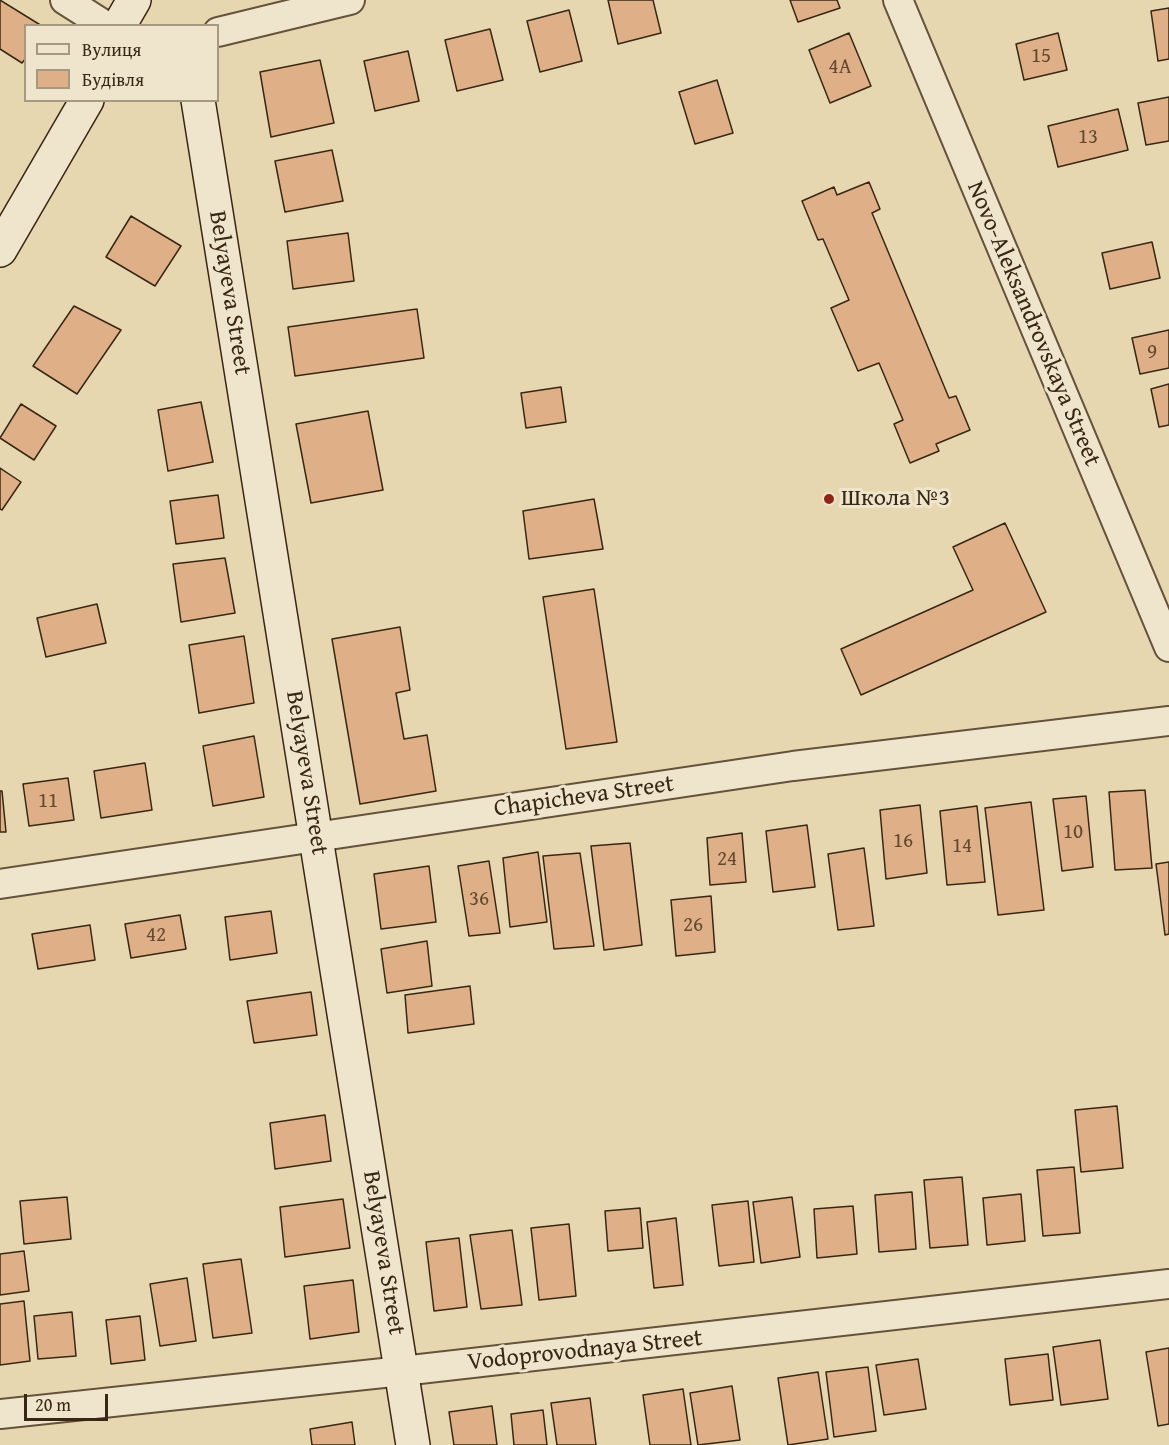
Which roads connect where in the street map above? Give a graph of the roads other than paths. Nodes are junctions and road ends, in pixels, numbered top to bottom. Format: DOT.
graph roads {
  1 [pos="65,0"];
  2 [pos="350,0"];
  3 [pos="898,0"];
  4 [pos="122,20"];
  5 [pos="219,32"];
  6 [pos="86,102"];
  7 [pos="198,102"];
  8 [pos="0,250"];
  9 [pos="1169,647"];
  10 [pos="1169,721"];
  11 [pos="316,836"];
  12 [pos="0,884"];
  13 [pos="1169,1284"];
  14 [pos="402,1371"];
  15 [pos="0,1414"];
  16 [pos="413,1445"];
  1 -- 4 [label="street"];
  2 -- 5 [label="street"];
  3 -- 9 [label="street, Novo-Aleksandrovskaya Street"];
  6 -- 8 [label="main road"];
  7 -- 11 [label="main road, Belyayeva Street"];
  10 -- 11 [label="street, Chapicheva Street"];
  11 -- 12 [label="street, Chapicheva Street"];
  11 -- 14 [label="main road, Belyayeva Street"];
  13 -- 14 [label="street, Vodoprovodnaya Street"];
  14 -- 15 [label="street, Vodoprovodnaya Street"];
  14 -- 16 [label="main road, Belyayeva Street"];
}
